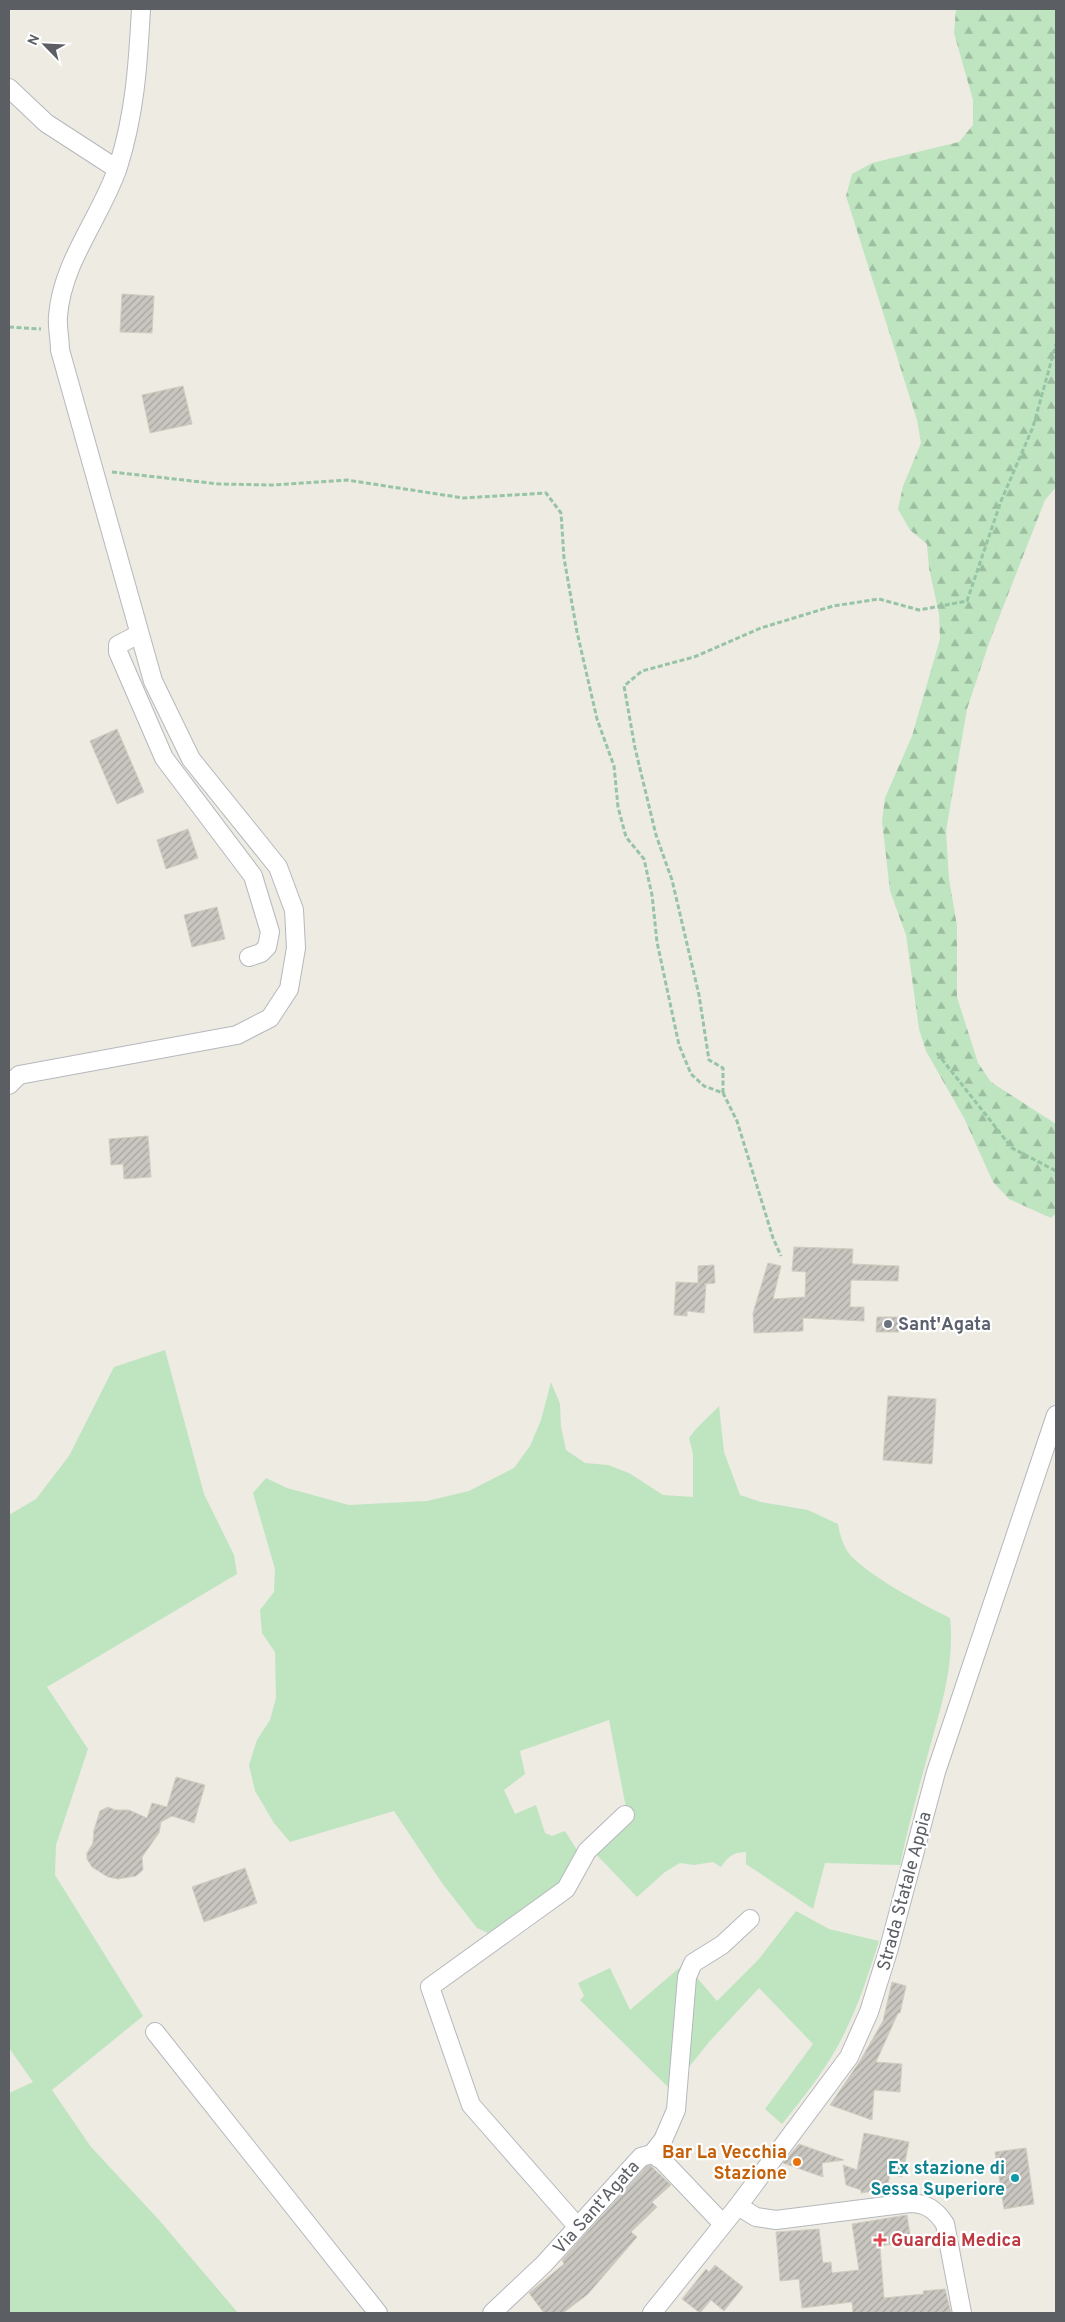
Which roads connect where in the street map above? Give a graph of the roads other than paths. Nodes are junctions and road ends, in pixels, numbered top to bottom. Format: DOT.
graph roads {
  1 [pos="141,9"];
  2 [pos="9,88"];
  3 [pos="117,169"];
  4 [pos="139,634"];
  5 [pos="249,957"];
  6 [pos="9,1085"];
  7 [pos="1056,1415"];
  8 [pos="625,1815"];
  9 [pos="750,1919"];
  10 [pos="155,2032"];
  11 [pos="652,2154"];
  12 [pos="738,2206"];
  13 [pos="723,2224"];
  14 [pos="577,2226"];
  15 [pos="378,2313"];
  16 [pos="492,2313"];
  17 [pos="652,2313"];
  18 [pos="962,2313"];
  1 -- 3 [label="street"];
  2 -- 3 [label="street"];
  3 -- 4 [label="street"];
  4 -- 5 [label="street"];
  4 -- 6 [label="street"];
  7 -- 12 [label="street, Strada Statale Appia"];
  8 -- 14 [label="street"];
  9 -- 11 [label="street"];
  10 -- 15 [label="street"];
  11 -- 13 [label="street, Via Sant'Agata"];
  11 -- 14 [label="street, Via Sant'Agata"];
  12 -- 13 [label="street, Strada Statale Appia"];
  12 -- 18 [label="street"];
  13 -- 17 [label="street, Strada Statale Appia"];
  14 -- 16 [label="street, Via Sant'Agata"];
}
